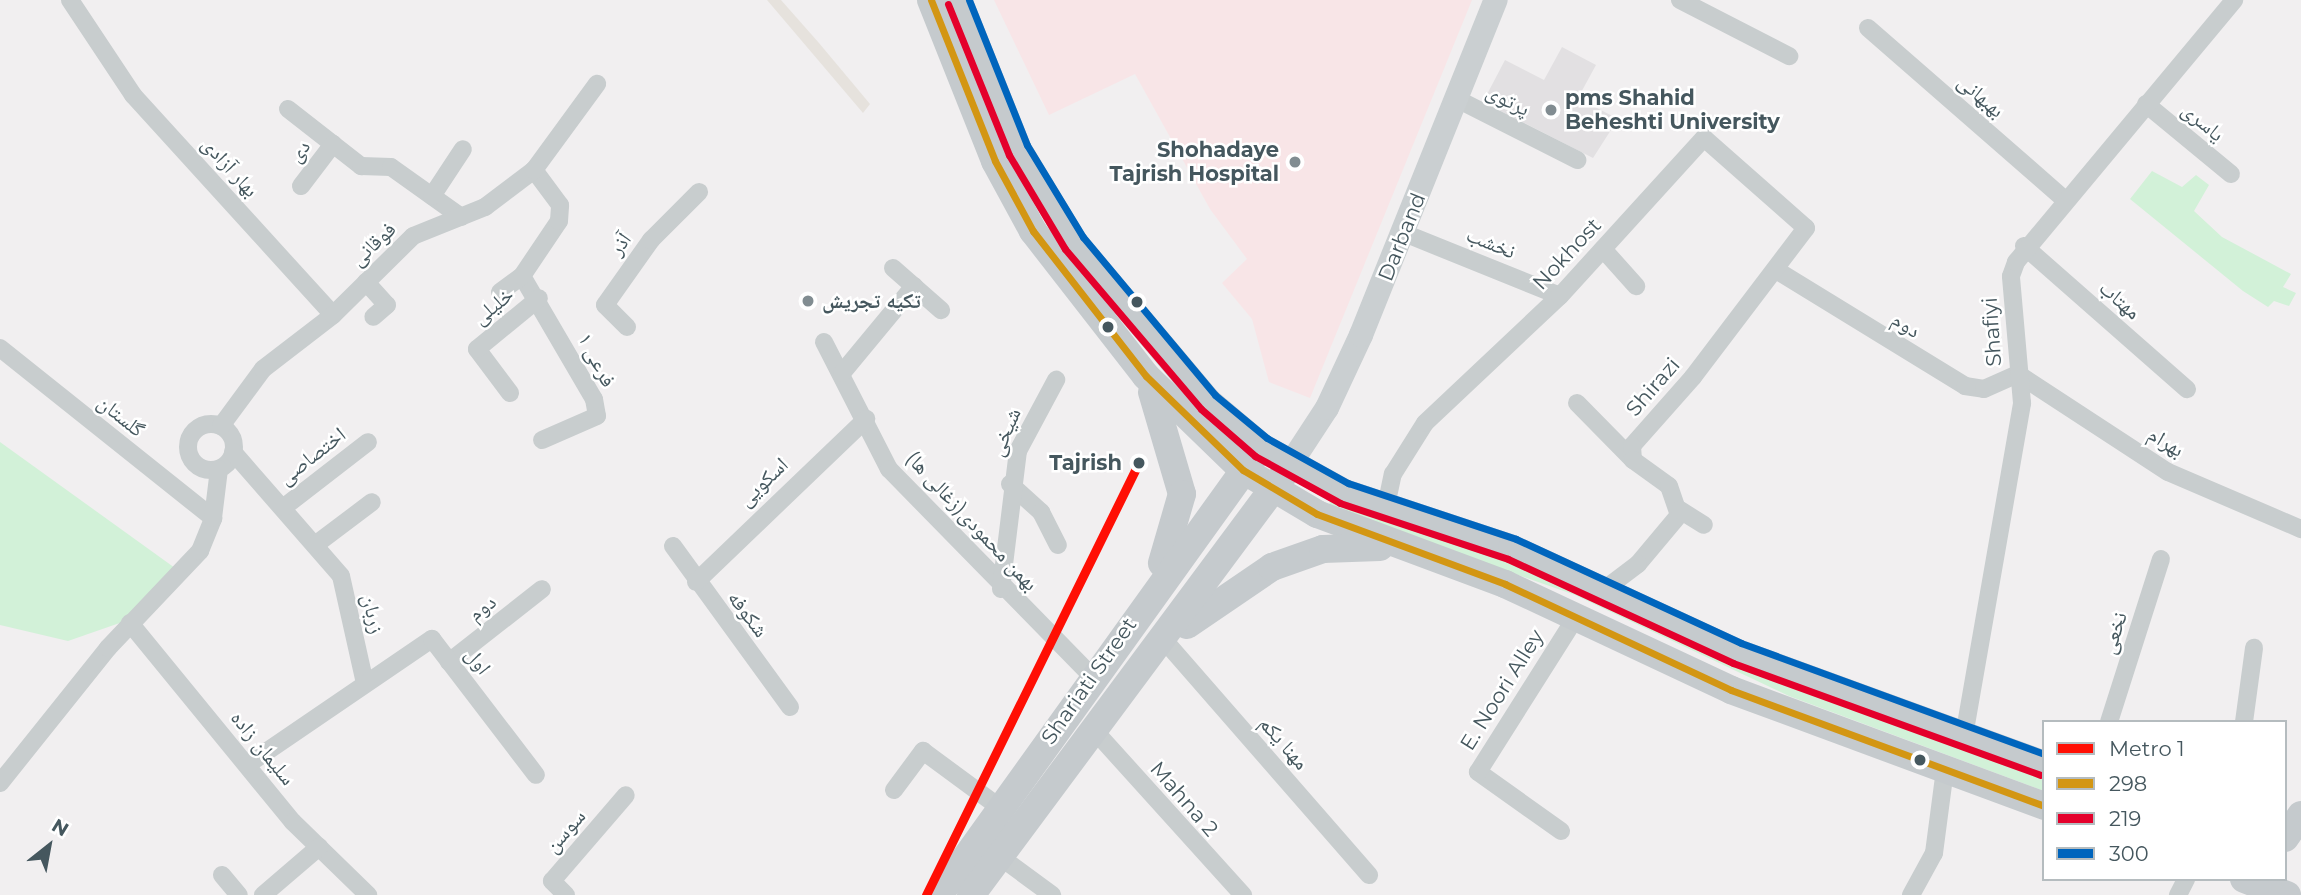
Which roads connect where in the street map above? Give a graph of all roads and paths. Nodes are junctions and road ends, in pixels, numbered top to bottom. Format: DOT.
graph roads {
  1 [pos="932,0"];
  2 [pos="958,0"];
  3 [pos="1496,0"];
  4 [pos="1680,0"];
  5 [pos="2234,0"];
  6 [pos="70,1"];
  7 [pos="1868,28"];
  8 [pos="1789,56"];
  9 [pos="597,83"];
  10 [pos="1457,99"];
  11 [pos="2146,104"];
  12 [pos="288,108"];
  13 [pos="333,144"];
  14 [pos="463,149"];
  15 [pos="1577,160"];
  16 [pos="534,170"];
  17 [pos="2231,174"];
  18 [pos="301,186"];
  19 [pos="699,192"];
  20 [pos="432,196"];
  21 [pos="2064,200"];
  22 [pos="461,217"];
  23 [pos="1404,233"];
  24 [pos="2024,246"];
  25 [pos="1603,249"];
  26 [pos="892,268"];
  27 [pos="1776,270"];
  28 [pos="522,276"];
  29 [pos="366,282"];
  30 [pos="914,286"];
  31 [pos="1636,286"];
  32 [pos="500,292"];
  33 [pos="1560,296"];
  34 [pos="539,298"];
  35 [pos="941,310"];
  36 [pos="333,314"];
  37 [pos="373,317"];
  38 [pos="626,327"];
  39 [pos="824,342"];
  40 [pos="0,348"];
  41 [pos="842,373"];
  42 [pos="2018,374"];
  43 [pos="1146,376"];
  44 [pos="1056,380"];
  45 [pos="2187,388"];
  46 [pos="510,393"];
  47 [pos="1577,403"];
  48 [pos="866,419"];
  49 [pos="221,426"];
  50 [pos="542,440"];
  51 [pos="368,442"];
  52 [pos="1261,447"];
  53 [pos="233,452"];
  54 [pos="1633,460"];
  55 [pos="1289,466"];
  56 [pos="219,469"];
  57 [pos="1243,470"];
  58 [pos="1010,484"];
  59 [pos="1273,490"];
  60 [pos="372,502"];
  61 [pos="1385,506"];
  62 [pos="284,507"];
  63 [pos="1680,510"];
  64 [pos="213,518"];
  65 [pos="1703,525"];
  66 [pos="2301,528"];
  67 [pos="315,545"];
  68 [pos="1058,545"];
  69 [pos="673,546"];
  70 [pos="1406,549"];
  71 [pos="2161,559"];
  72 [pos="1172,568"];
  73 [pos="696,582"];
  74 [pos="542,589"];
  75 [pos="1001,589"];
  76 [pos="1605,589"];
  77 [pos="1201,592"];
  78 [pos="1143,604"];
  79 [pos="1576,617"];
  80 [pos="130,623"];
  81 [pos="1164,640"];
  82 [pos="2254,648"];
  83 [pos="449,662"];
  84 [pos="1092,676"];
  85 [pos="365,683"];
  86 [pos="790,707"];
  87 [pos="2110,720"];
  88 [pos="2244,720"];
  89 [pos="1093,729"];
  90 [pos="1964,736"];
  91 [pos="2042,764"];
  92 [pos="247,765"];
  93 [pos="1945,770"];
  94 [pos="536,775"];
  95 [pos="0,783"];
  96 [pos="894,790"];
  97 [pos="626,795"];
  98 [pos="2042,805"];
  99 [pos="999,807"];
  100 [pos="2301,816"];
  101 [pos="1561,831"];
  102 [pos="2287,835"];
  103 [pos="319,847"];
  104 [pos="999,856"];
  105 [pos="2287,874"];
  106 [pos="222,875"];
  107 [pos="1369,875"];
  108 [pos="2250,881"];
  109 [pos="1918,892"];
  110 [pos="2301,894"];
  111 [pos="239,895"];
  112 [pos="263,895"];
  113 [pos="368,895"];
  114 [pos="566,895"];
  115 [pos="939,895"];
  116 [pos="971,895"];
  117 [pos="1052,895"];
  118 [pos="1243,895"];
  119 [pos="2287,895"];
  1 -- 43 [label="main road"];
  2 -- 52 [label="main road"];
  3 -- 10 [label="main road, Darband"];
  4 -- 8 [label="street"];
  5 -- 11 [label="street, Shafiyi"];
  6 -- 36 [label="street, بهار آزادی"];
  7 -- 21 [label="street, بهبهانی"];
  9 -- 16 [label="street, فوقانی"];
  10 -- 15 [label="street, پرتوی"];
  10 -- 23 [label="main road, Darband"];
  11 -- 17 [label="street, یاسری"];
  11 -- 21 [label="street, Shafiyi"];
  12 -- 13 [label="street"];
  13 -- 18 [label="street, دی"];
  13 -- 20 [label="street"];
  14 -- 20 [label="street"];
  16 -- 22 [label="street, فوقانی"];
  16 -- 28 [label="street"];
  19 -- 38 [label="street, آذر"];
  20 -- 22 [label="street"];
  21 -- 24 [label="street, Shafiyi"];
  22 -- 29 [label="street, فوقانی"];
  23 -- 33 [label="street, نخشب"];
  23 -- 55 [label="main road, Darband"];
  24 -- 42 [label="street, Shafiyi"];
  24 -- 45 [label="street, مهتاب"];
  25 -- 27 [label="street, Nokhost"];
  25 -- 31 [label="street"];
  25 -- 33 [label="street, Nokhost"];
  26 -- 30 [label="street"];
  27 -- 42 [label="street, دوم"];
  27 -- 54 [label="street, Shirazi"];
  28 -- 32 [label="street"];
  28 -- 34 [label="street, فرعی ۱"];
  29 -- 36 [label="street, فوقانی"];
  29 -- 37 [label="street"];
  30 -- 35 [label="street"];
  30 -- 41 [label="street"];
  33 -- 61 [label="street, Nokhost"];
  34 -- 46 [label="street, خلیلی"];
  34 -- 50 [label="street, فرعی ۱"];
  36 -- 49 [label="street, فوقانی"];
  39 -- 41 [label="street, بهمن محمودی(زغالی ها)"];
  40 -- 64 [label="street, گلستان"];
  41 -- 48 [label="street, بهمن محمودی(زغالی ها)"];
  42 -- 66 [label="street, بهرام"];
  42 -- 90 [label="street, Shafiyi"];
  43 -- 57 [label="main road"];
  43 -- 78 [label="main road"];
  44 -- 58 [label="street, شیخی"];
  47 -- 54 [label="street"];
  48 -- 73 [label="street, اسکویی"];
  48 -- 75 [label="street, بهمن محمودی(زغالی ها)"];
  49 -- 53 [label="street"];
  49 -- 56 [label="street"];
  51 -- 62 [label="street, اختصاصی"];
  52 -- 55 [label="main road"];
  52 -- 57 [label="main road, Shariati Street"];
  53 -- 56 [label="street"];
  53 -- 62 [label="street, زربان"];
  54 -- 63 [label="street"];
  55 -- 59 [label="main road, Shariati Street"];
  55 -- 61 [label="main road"];
  56 -- 64 [label="street"];
  57 -- 59 [label="main road"];
  57 -- 72 [label="main road, Shariati Street"];
  58 -- 68 [label="street"];
  58 -- 75 [label="street, شیخی"];
  59 -- 70 [label="main road"];
  59 -- 77 [label="main road, Shariati Street"];
  60 -- 67 [label="street"];
  61 -- 76 [label="main road"];
  62 -- 67 [label="street, زربان"];
  63 -- 65 [label="street"];
  63 -- 76 [label="street"];
  64 -- 80 [label="street"];
  67 -- 85 [label="street, زربان"];
  69 -- 73 [label="street, شکوفه"];
  70 -- 79 [label="main road"];
  70 -- 81 [label="main road"];
  71 -- 87 [label="street, نخعی"];
  72 -- 77 [label="main road"];
  72 -- 78 [label="main road, Shariati Street"];
  73 -- 86 [label="street, شکوفه"];
  74 -- 83 [label="street, دوم"];
  75 -- 84 [label="street, بهمن محمودی(زغالی ها)"];
  76 -- 90 [label="main road"];
  77 -- 81 [label="main road, Shariati Street"];
  78 -- 84 [label="main road, Shariati Street"];
  79 -- 93 [label="main road"];
  79 -- 101 [label="street, E. Noori Alley"];
  80 -- 92 [label="street, سلیمان زاده"];
  80 -- 95 [label="street"];
  81 -- 89 [label="main road, Shariati Street"];
  81 -- 107 [label="street, مهنا یکم"];
  82 -- 88 [label="street"];
  83 -- 85 [label="street, اول"];
  83 -- 94 [label="street, اول"];
  84 -- 99 [label="main road, Shariati Street"];
  85 -- 92 [label="street"];
  89 -- 104 [label="main road, Shariati Street"];
  89 -- 118 [label="street, Mahna 2"];
  90 -- 91 [label="main road"];
  92 -- 103 [label="street, سلیمان زاده"];
  93 -- 98 [label="main road"];
  93 -- 109 [label="street"];
  96 -- 99 [label="street"];
  97 -- 114 [label="street, سوسن"];
  99 -- 115 [label="main road, Shariati Street"];
  100 -- 102 [label="main road"];
  103 -- 112 [label="street"];
  103 -- 113 [label="street, سلیمان زاده"];
  104 -- 116 [label="main road, Shariati Street"];
  104 -- 117 [label="street"];
  105 -- 110 [label="main road"];
  106 -- 111 [label="street"];
  108 -- 119 [label="main road"];
}
